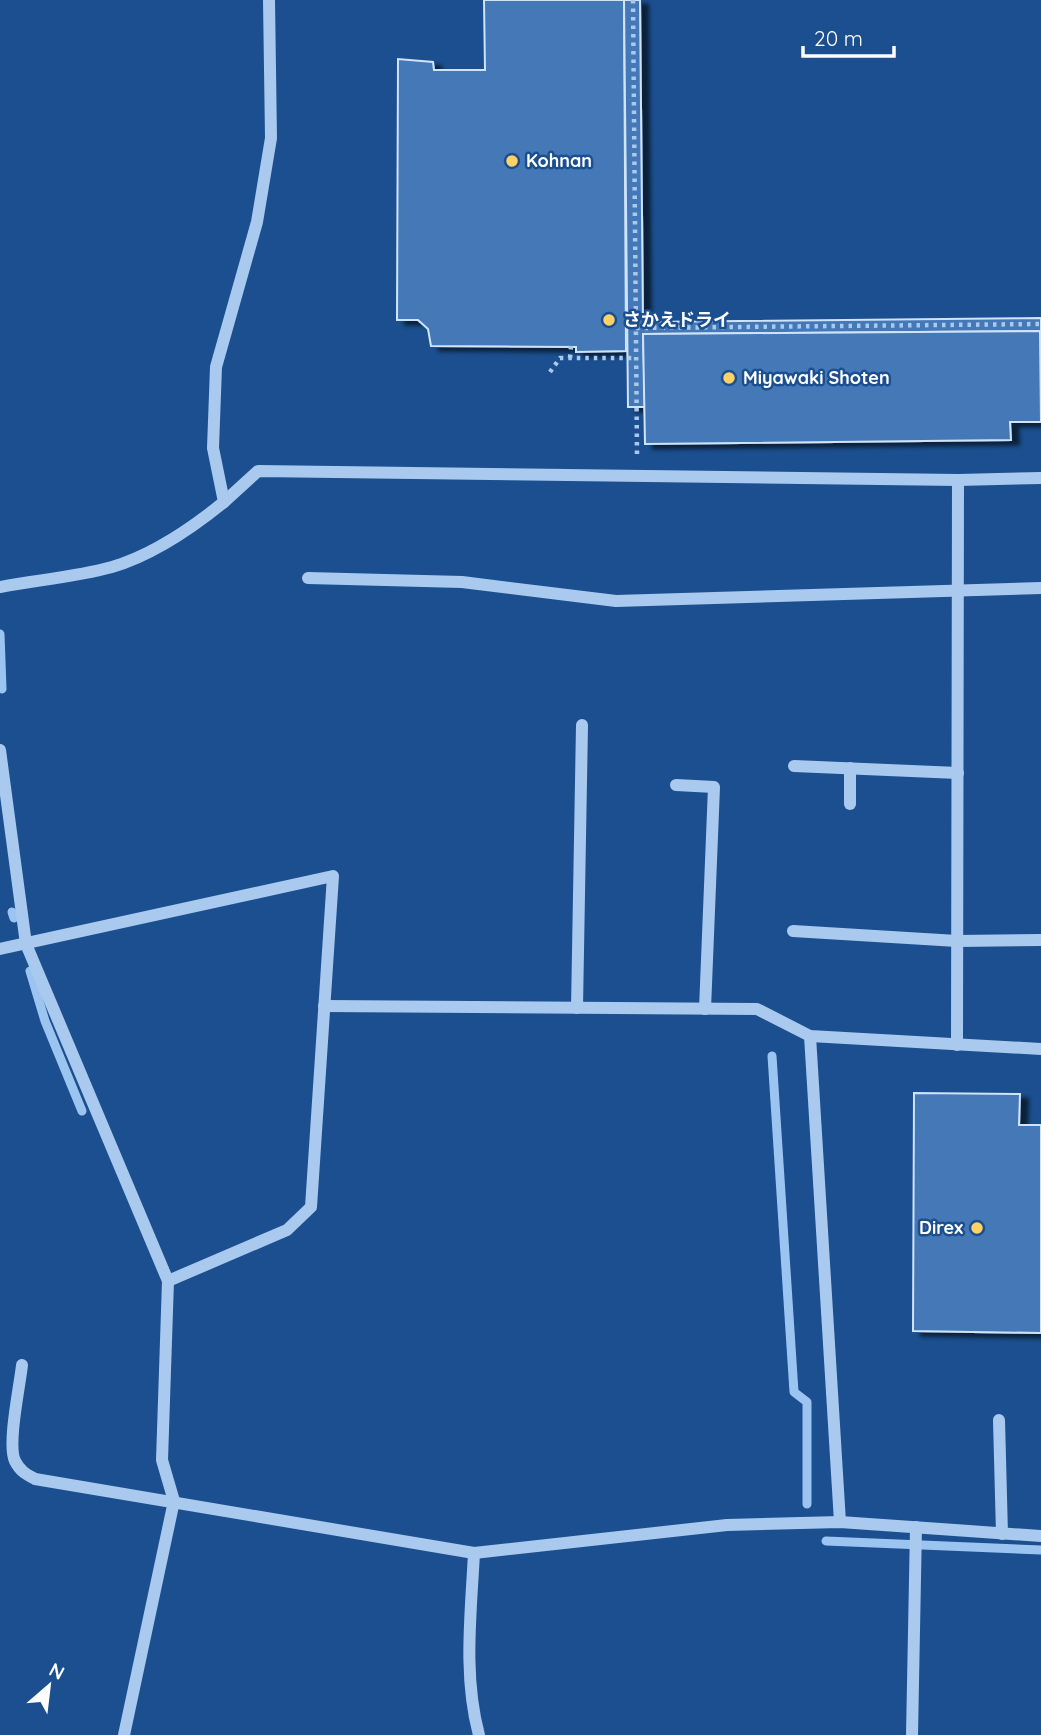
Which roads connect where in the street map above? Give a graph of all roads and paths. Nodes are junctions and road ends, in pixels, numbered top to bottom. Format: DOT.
graph roads {
  1 [pos="269,0"];
  2 [pos="633,0"];
  3 [pos="1041,324"];
  4 [pos="636,328"];
  5 [pos="571,346"];
  6 [pos="570,358"];
  7 [pos="636,358"];
  8 [pos="550,372"];
  9 [pos="637,475"];
  10 [pos="1041,478"];
  11 [pos="958,480"];
  12 [pos="225,502"];
  13 [pos="309,578"];
  14 [pos="0,587"];
  15 [pos="1041,587"];
  16 [pos="958,589"];
  17 [pos="582,725"];
  18 [pos="0,750"];
  19 [pos="794,766"];
  20 [pos="850,768"];
  21 [pos="958,773"];
  22 [pos="676,786"];
  23 [pos="850,804"];
  24 [pos="793,931"];
  25 [pos="1041,940"];
  26 [pos="957,941"];
  27 [pos="26,944"];
  28 [pos="0,949"];
  29 [pos="324,1006"];
  30 [pos="577,1008"];
  31 [pos="705,1009"];
  32 [pos="810,1036"];
  33 [pos="957,1045"];
  34 [pos="1041,1049"];
  35 [pos="168,1281"];
  36 [pos="22,1365"];
  37 [pos="999,1420"];
  38 [pos="174,1502"];
  39 [pos="840,1522"];
  40 [pos="916,1530"];
  41 [pos="1002,1534"];
  42 [pos="1041,1536"];
  43 [pos="474,1553"];
  44 [pos="124,1735"];
  45 [pos="479,1735"];
  46 [pos="912,1735"];
  1 -- 12 [label="street"];
  2 -- 4 [label="path"];
  3 -- 4 [label="path"];
  4 -- 7 [label="path"];
  5 -- 6 [label="path"];
  6 -- 7 [label="path"];
  6 -- 8 [label="path"];
  7 -- 9 [label="path"];
  9 -- 11 [label="street"];
  9 -- 12 [label="street"];
  10 -- 11 [label="street"];
  11 -- 16 [label="street"];
  12 -- 14 [label="street"];
  13 -- 16 [label="street"];
  15 -- 16 [label="street"];
  16 -- 21 [label="street"];
  17 -- 30 [label="street"];
  18 -- 27 [label="street"];
  19 -- 20 [label="street"];
  20 -- 21 [label="street"];
  20 -- 23 [label="street"];
  21 -- 26 [label="street"];
  22 -- 31 [label="street"];
  24 -- 26 [label="street"];
  25 -- 26 [label="street"];
  26 -- 33 [label="street"];
  27 -- 28 [label="street"];
  27 -- 29 [label="street"];
  27 -- 35 [label="street"];
  29 -- 30 [label="street"];
  29 -- 35 [label="street"];
  30 -- 31 [label="street"];
  31 -- 32 [label="street"];
  32 -- 33 [label="street"];
  32 -- 39 [label="street"];
  33 -- 34 [label="street"];
  35 -- 38 [label="street"];
  36 -- 38 [label="street"];
  37 -- 41 [label="street"];
  38 -- 43 [label="street"];
  38 -- 44 [label="street"];
  39 -- 40 [label="street"];
  39 -- 43 [label="street"];
  40 -- 41 [label="street"];
  40 -- 46 [label="street"];
  41 -- 42 [label="street"];
  43 -- 45 [label="street"];
}
